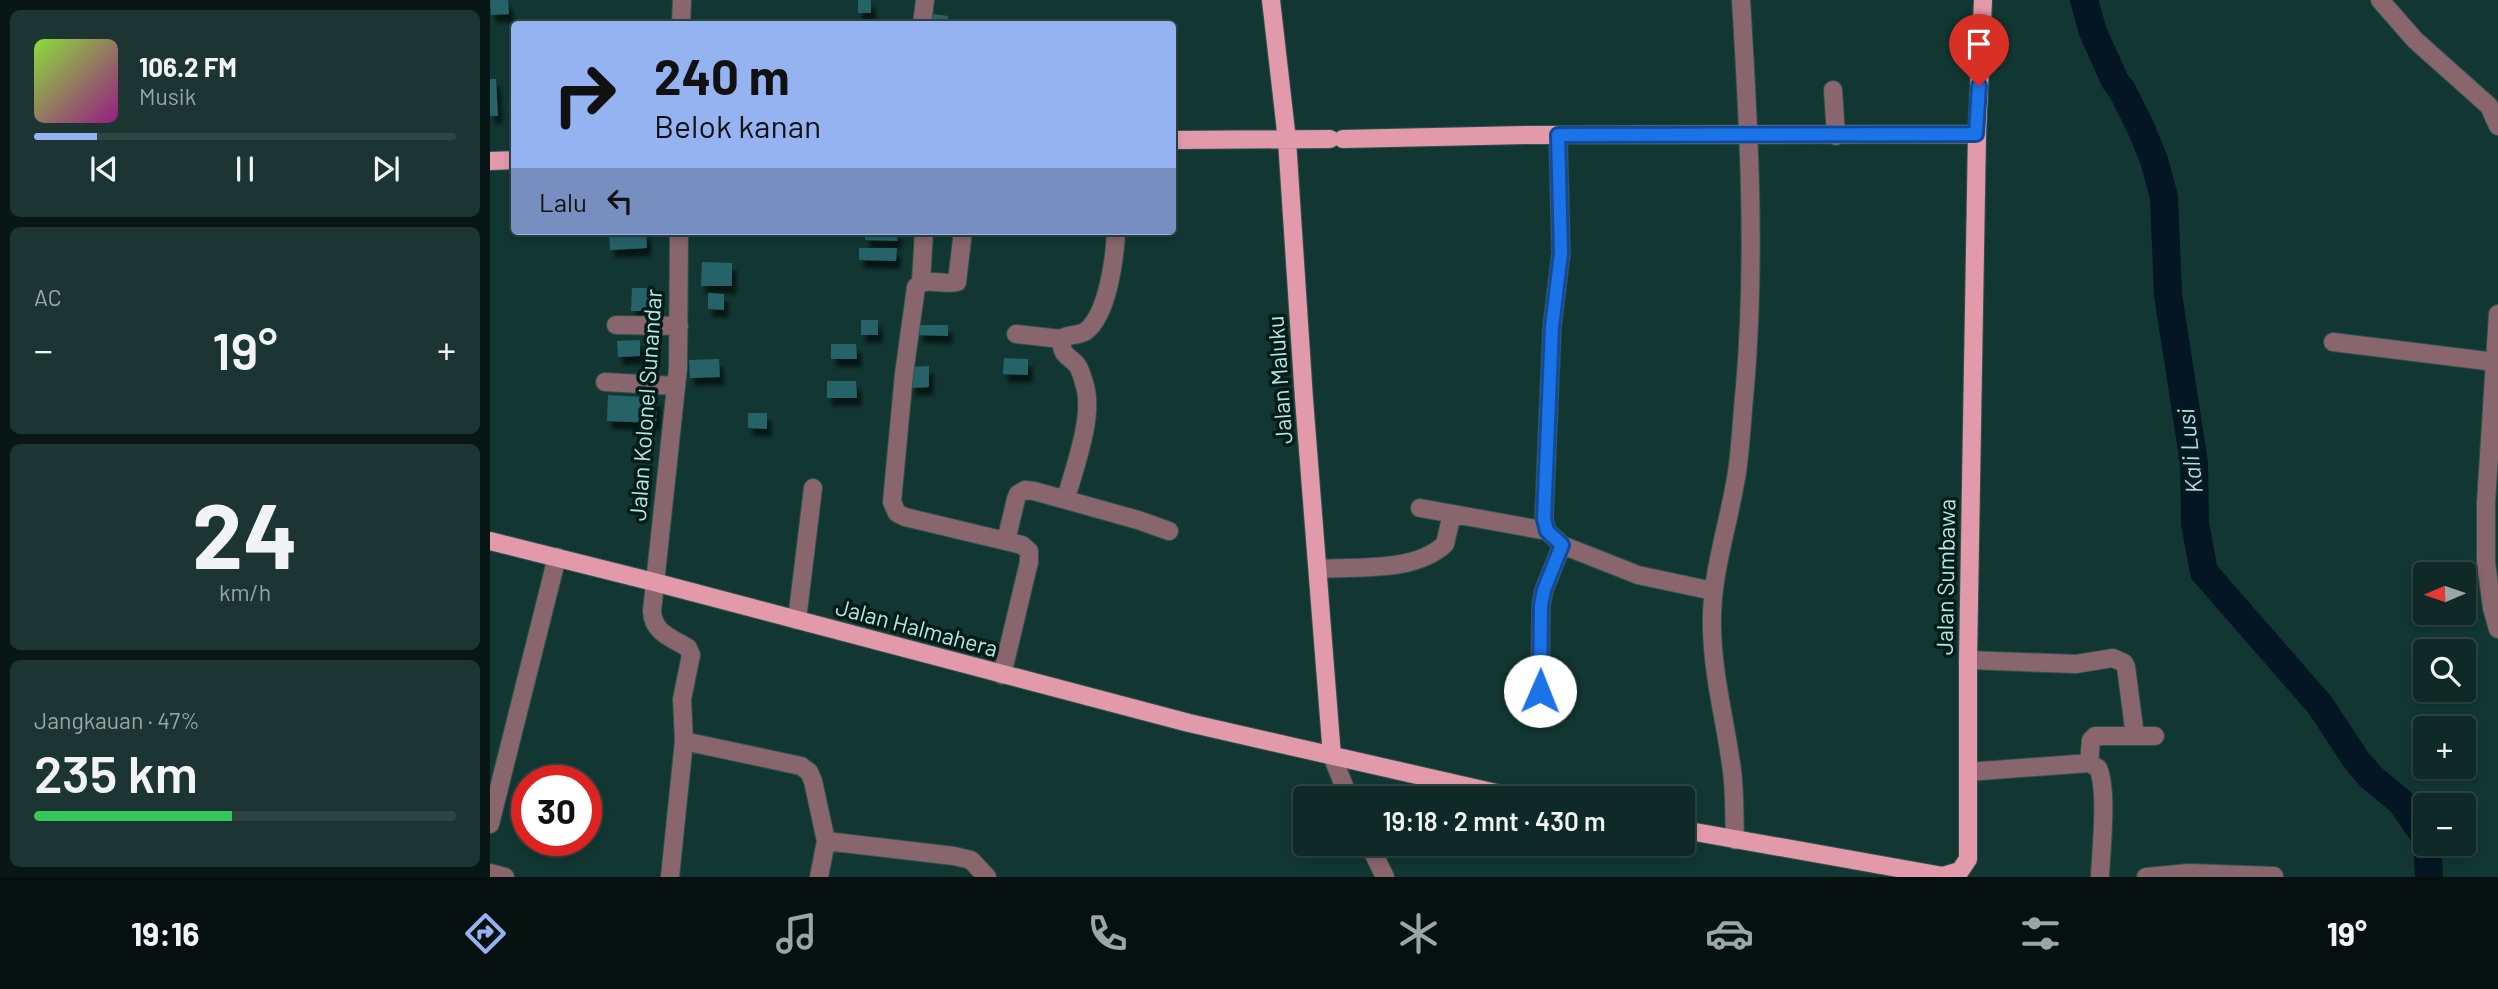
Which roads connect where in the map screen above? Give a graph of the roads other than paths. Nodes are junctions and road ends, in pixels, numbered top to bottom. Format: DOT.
graph roads {
  1 [pos="682,0"];
  2 [pos="925,0"];
  3 [pos="1271,0"];
  4 [pos="1741,0"];
  5 [pos="1983,0"];
  6 [pos="2380,0"];
  7 [pos="681,21"];
  8 [pos="922,21"];
  9 [pos="1833,90"];
  10 [pos="2498,126"];
  11 [pos="1749,134"];
  12 [pos="1976,134"];
  13 [pos="1558,135"];
  14 [pos="1836,136"];
  15 [pos="1176,140"];
  16 [pos="1287,140"];
  17 [pos="490,160"];
  18 [pos="511,160"];
  19 [pos="679,235"];
  20 [pos="924,235"];
  21 [pos="963,235"];
  22 [pos="1116,235"];
  23 [pos="921,282"];
  24 [pos="2498,314"];
  25 [pos="616,326"];
  26 [pos="679,326"];
  27 [pos="1016,334"];
  28 [pos="1061,339"];
  29 [pos="2333,342"];
  30 [pos="2495,362"];
  31 [pos="605,382"];
  32 [pos="676,386"];
  33 [pos="813,488"];
  34 [pos="1066,499"];
  35 [pos="2492,504"];
  36 [pos="1420,508"];
  37 [pos="1452,514"];
  38 [pos="1169,531"];
  39 [pos="1547,531"];
  40 [pos="490,541"];
  41 [pos="1006,541"];
  42 [pos="1562,545"];
  43 [pos="557,557"];
  44 [pos="1318,569"];
  45 [pos="654,582"];
  46 [pos="1713,591"];
  47 [pos="2495,608"];
  48 [pos="797,620"];
  49 [pos="2498,629"];
  50 [pos="1968,660"];
  51 [pos="1002,675"];
  52 [pos="1540,691"];
  53 [pos="2135,736"];
  54 [pos="2155,736"];
  55 [pos="684,741"];
  56 [pos="1332,756"];
  57 [pos="2089,763"];
  58 [pos="1968,772"];
  59 [pos="1344,786"];
  60 [pos="1465,786"];
  61 [pos="490,824"];
  62 [pos="1695,832"];
  63 [pos="1735,840"];
  64 [pos="826,841"];
  65 [pos="1375,856"];
  66 [pos="490,873"];
  67 [pos="1946,876"];
  68 [pos="2274,876"];
  69 [pos="505,877"];
  70 [pos="670,877"];
  71 [pos="819,877"];
  72 [pos="987,877"];
  73 [pos="1385,877"];
  74 [pos="2100,877"];
  75 [pos="2154,877"];
  1 -- 7 [label="street"];
  2 -- 8 [label="street"];
  3 -- 16 [label="main road, Jalan Maluku"];
  4 -- 11 [label="street"];
  5 -- 12 [label="main road, Jalan Sumbawa"];
  6 -- 10 [label="street"];
  9 -- 14 [label="street"];
  11 -- 13 [label="main road"];
  11 -- 14 [label="main road"];
  11 -- 46 [label="street"];
  12 -- 14 [label="main road"];
  12 -- 50 [label="main road, Jalan Sumbawa"];
  13 -- 16 [label="main road"];
  13 -- 39 [label="street"];
  15 -- 16 [label="main road"];
  16 -- 44 [label="main road, Jalan Maluku"];
  17 -- 18 [label="main road"];
  19 -- 26 [label="street, Jalan Kolonel Sunandar"];
  20 -- 23 [label="street"];
  21 -- 23 [label="street"];
  22 -- 28 [label="street"];
  23 -- 41 [label="street"];
  24 -- 30 [label="street"];
  25 -- 26 [label="street"];
  26 -- 32 [label="street, Jalan Kolonel Sunandar"];
  27 -- 28 [label="street"];
  28 -- 34 [label="street"];
  29 -- 30 [label="street"];
  30 -- 35 [label="street"];
  31 -- 32 [label="street"];
  32 -- 45 [label="street, Jalan Kolonel Sunandar"];
  33 -- 48 [label="street"];
  34 -- 38 [label="street"];
  34 -- 41 [label="street"];
  35 -- 47 [label="street"];
  36 -- 37 [label="street"];
  37 -- 39 [label="street"];
  37 -- 44 [label="street"];
  39 -- 42 [label="street"];
  40 -- 43 [label="main road, Jalan Halmahera"];
  41 -- 51 [label="street"];
  42 -- 46 [label="street"];
  42 -- 52 [label="street"];
  43 -- 45 [label="main road, Jalan Halmahera"];
  43 -- 61 [label="street"];
  44 -- 56 [label="main road, Jalan Maluku"];
  45 -- 48 [label="main road, Jalan Halmahera"];
  45 -- 55 [label="street, Jalan Kolonel Sunandar"];
  46 -- 63 [label="street"];
  47 -- 49 [label="street"];
  48 -- 51 [label="main road, Jalan Halmahera"];
  50 -- 53 [label="street"];
  50 -- 58 [label="main road, Jalan Sumbawa"];
  51 -- 56 [label="main road, Jalan Halmahera"];
  53 -- 54 [label="street"];
  53 -- 57 [label="street"];
  55 -- 64 [label="street"];
  55 -- 70 [label="street"];
  56 -- 59 [label="street"];
  56 -- 60 [label="main road"];
  57 -- 58 [label="street"];
  57 -- 74 [label="street"];
  58 -- 67 [label="main road, Jalan Sumbawa"];
  62 -- 63 [label="main road, Jalan Sumbawa"];
  63 -- 67 [label="main road, Jalan Sumbawa"];
  64 -- 71 [label="street"];
  64 -- 72 [label="street"];
  65 -- 73 [label="street"];
  66 -- 69 [label="street"];
  68 -- 75 [label="street"];
}
